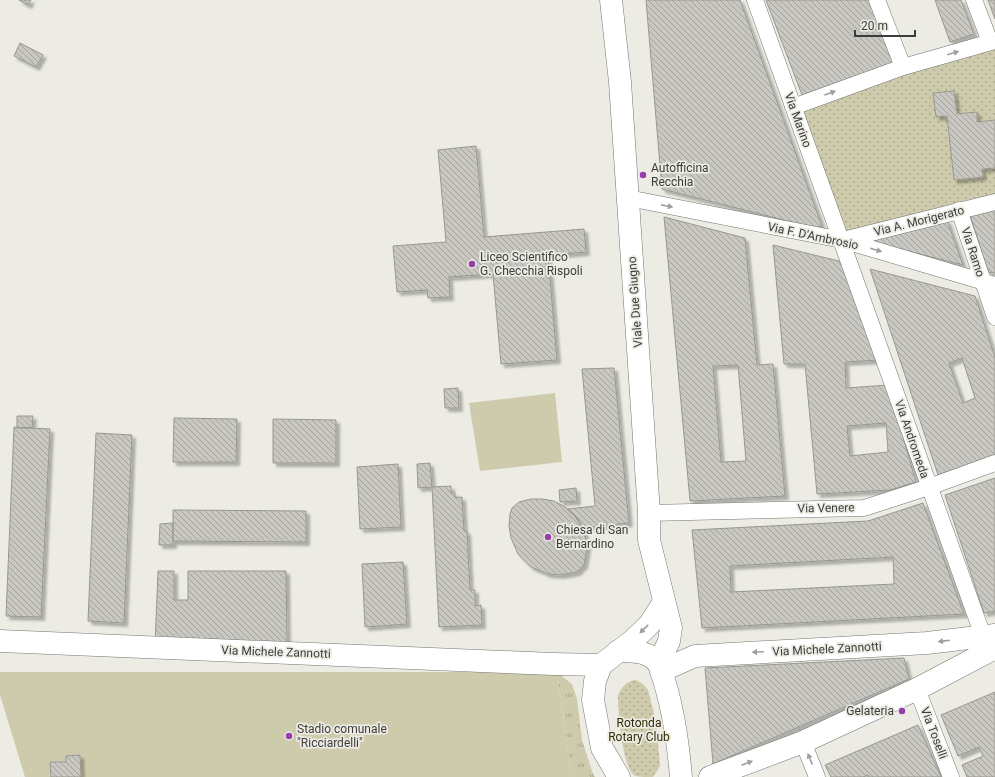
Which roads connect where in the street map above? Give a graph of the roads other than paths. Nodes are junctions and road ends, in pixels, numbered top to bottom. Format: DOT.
graph roads {
  1 [pos="611,0"];
  2 [pos="756,0"];
  3 [pos="877,0"];
  4 [pos="974,0"];
  5 [pos="992,41"];
  6 [pos="903,67"];
  7 [pos="793,106"];
  8 [pos="628,198"];
  9 [pos="995,202"];
  10 [pos="960,210"];
  11 [pos="842,240"];
  12 [pos="989,283"];
  13 [pos="995,318"];
  14 [pos="995,462"];
  15 [pos="929,487"];
  16 [pos="649,513"];
  17 [pos="664,602"];
  18 [pos="991,640"];
  19 [pos="0,641"];
  20 [pos="618,651"];
  21 [pos="553,664"];
  22 [pos="601,664"];
  23 [pos="660,667"];
  24 [pos="917,689"];
  25 [pos="593,700"];
  26 [pos="803,742"];
  27 [pos="619,777"];
  28 [pos="681,777"];
  29 [pos="710,777"];
  30 [pos="817,777"];
  31 [pos="951,777"];
  1 -- 8 [label="main road, Viale Due Giugno"];
  2 -- 7 [label="street, Via Marino"];
  3 -- 6 [label="street"];
  4 -- 5 [label="street"];
  6 -- 5 [label="street, one-way"];
  7 -- 6 [label="street, one-way"];
  7 -- 11 [label="street, Via Marino"];
  8 -- 11 [label="street, Via F. D'Ambrosio, one-way"];
  8 -- 16 [label="main road, Viale Due Giugno"];
  9 -- 10 [label="street, Via A. Morigerato"];
  10 -- 11 [label="street, Via A. Morigerato"];
  10 -- 12 [label="street, Via Ramo"];
  11 -- 12 [label="street, Via F. D'Ambrosio, one-way"];
  11 -- 15 [label="street, Via Andromeda"];
  12 -- 13 [label="street, Via Ramo"];
  14 -- 15 [label="street, Via Venere"];
  15 -- 16 [label="street, Via Venere"];
  15 -- 18 [label="street, Via Andromeda"];
  16 -- 17 [label="main road, Viale Due Giugno"];
  17 -- 20 [label="main road, one-way"];
  17 -- 23 [label="main road, Viale Due Giugno"];
  18 -- 23 [label="main road, Via Michele Zannotti, one-way"];
  18 -- 24 [label="main road"];
  19 -- 21 [label="main road, Via Michele Zannotti"];
  20 -- 22 [label="main road"];
  20 -- 23 [label="main road"];
  21 -- 22 [label="main road, Via Michele Zannotti"];
  21 -- 25 [label="main road, Via Michele Zannotti"];
  22 -- 25 [label="main road"];
  23 -- 28 [label="main road"];
  24 -- 26 [label="main road"];
  24 -- 31 [label="street, Via Toselli"];
  25 -- 27 [label="main road"];
  29 -- 26 [label="main road, one-way"];
  30 -- 26 [label="street, one-way"];
}
